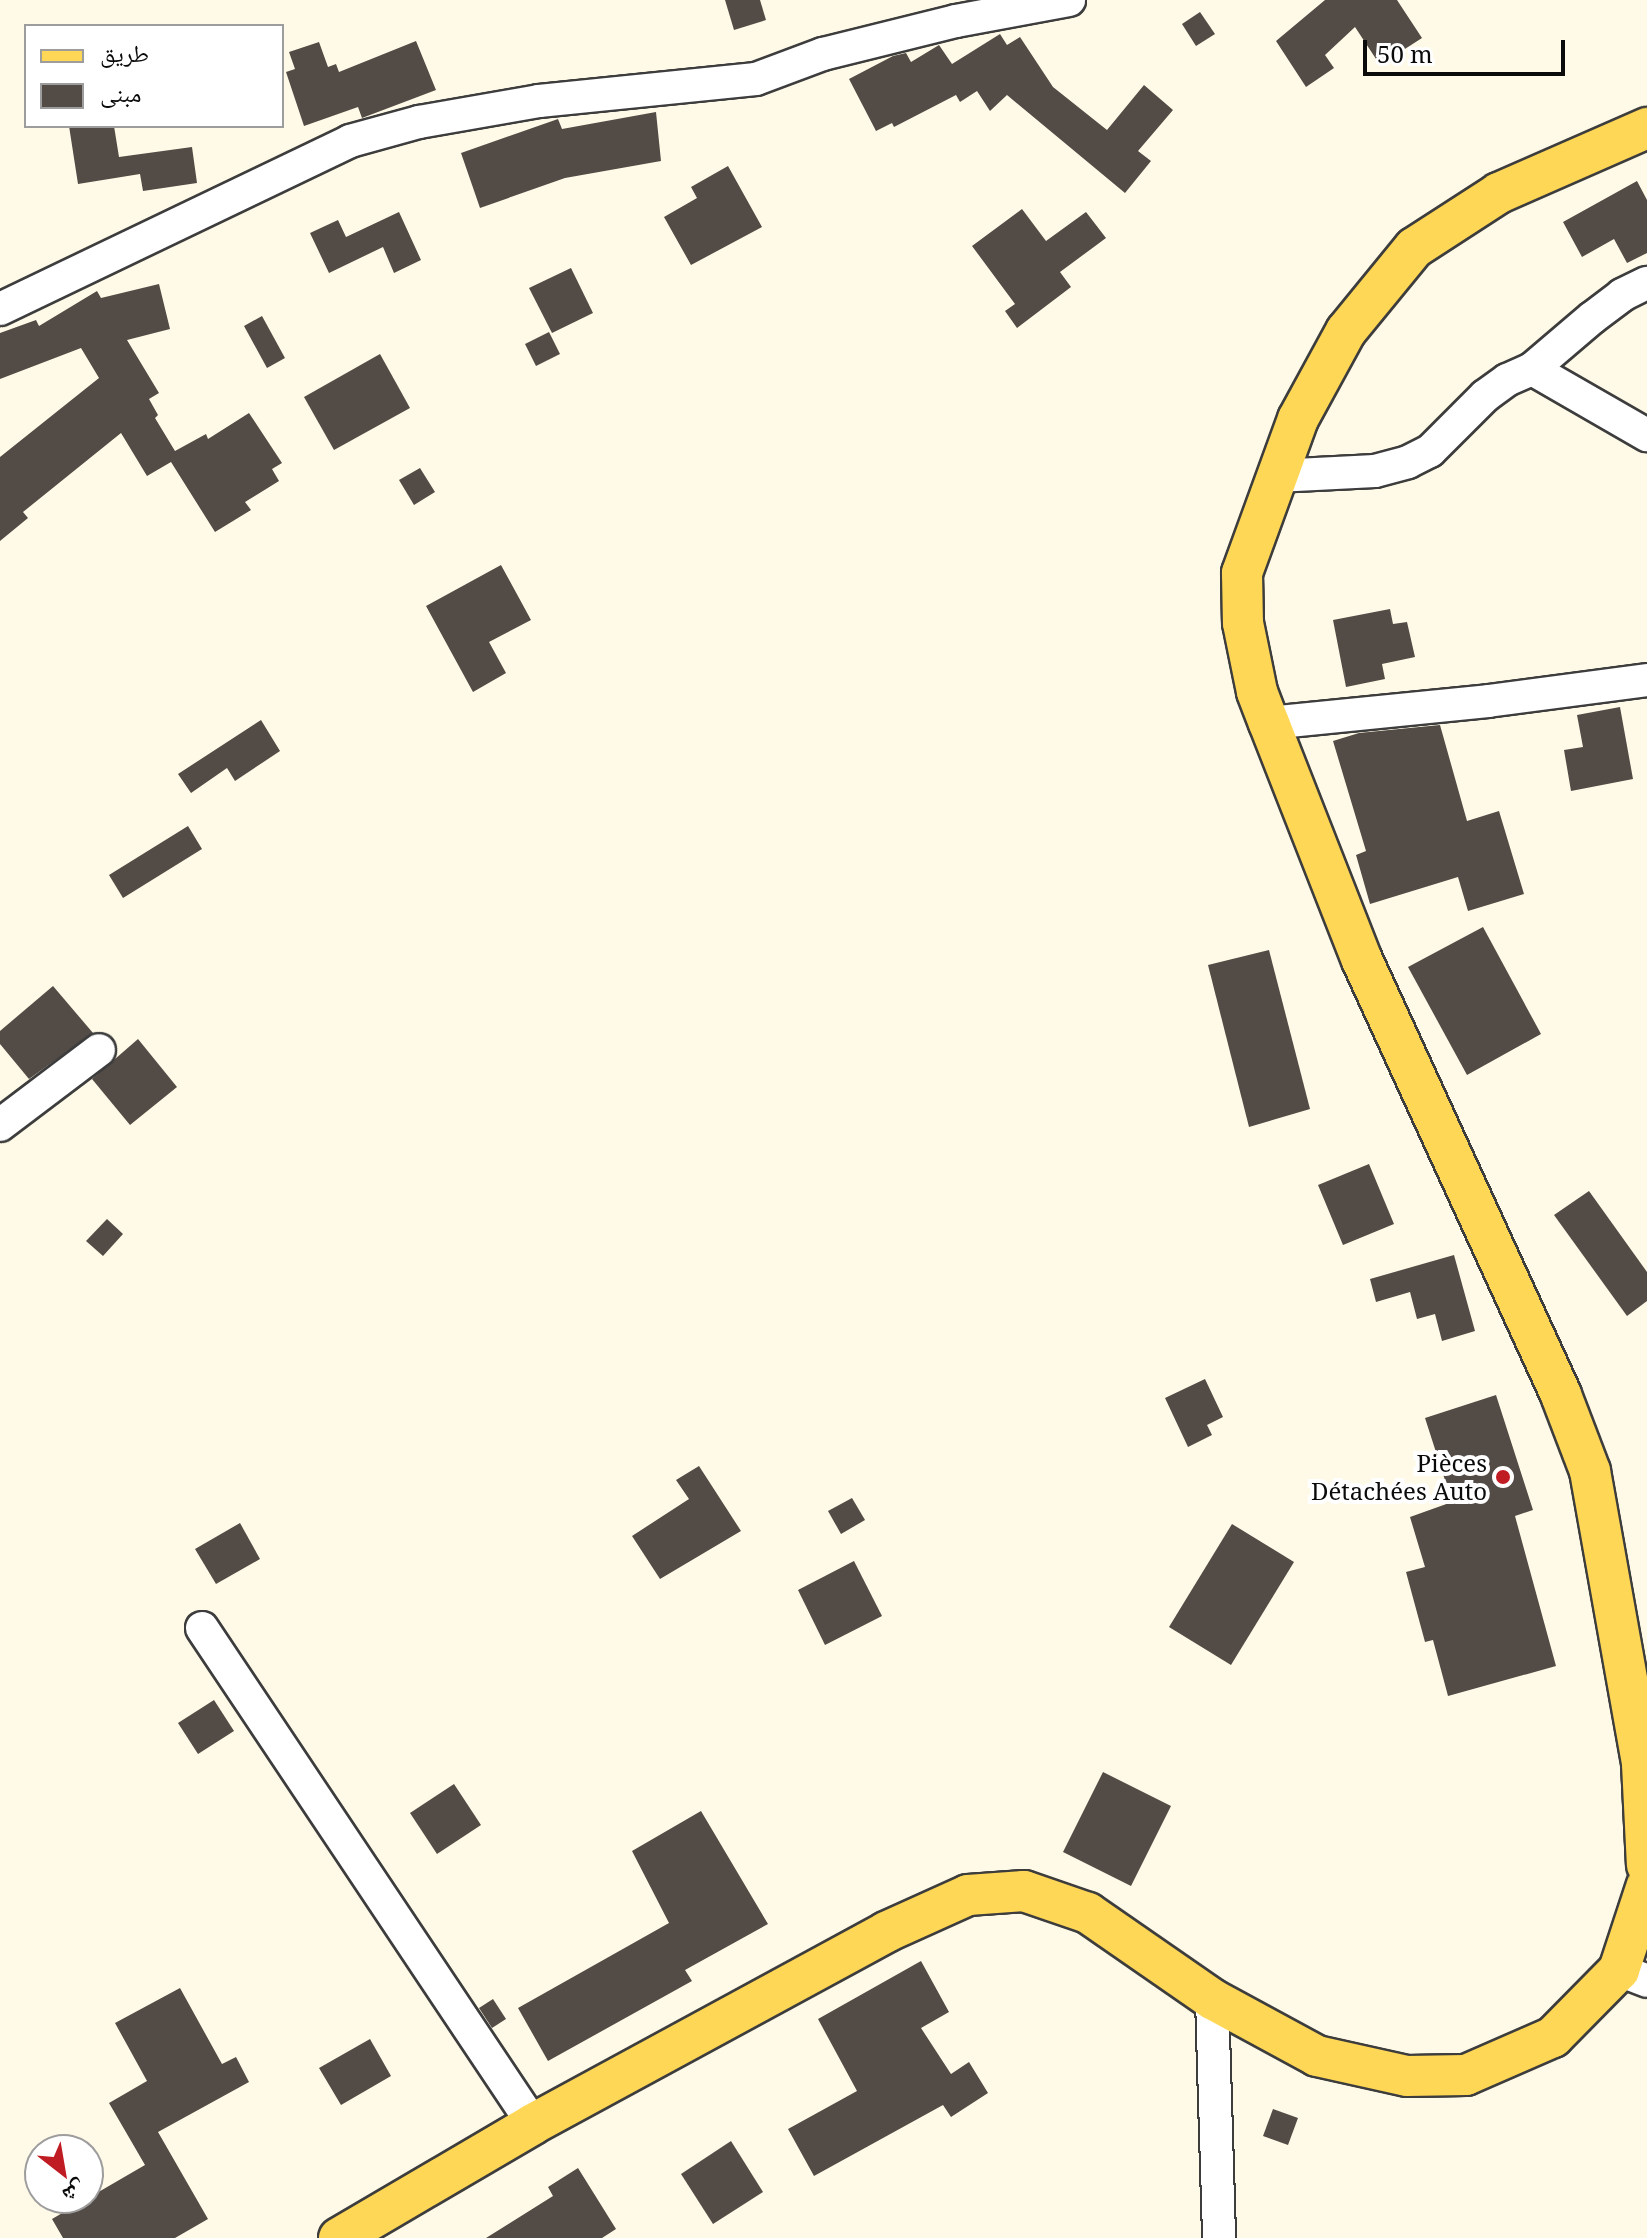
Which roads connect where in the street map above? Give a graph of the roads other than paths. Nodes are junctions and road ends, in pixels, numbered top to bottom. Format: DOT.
graph roads {
  1 [pos="1069,0"];
  2 [pos="1647,128"];
  3 [pos="1647,283"];
  4 [pos="0,309"];
  5 [pos="1532,369"];
  6 [pos="1647,435"];
  7 [pos="1276,476"];
  8 [pos="1647,680"];
  9 [pos="1269,723"];
  10 [pos="99,1050"];
  11 [pos="0,1125"];
  12 [pos="202,1628"];
  13 [pos="1646,1810"];
  14 [pos="1647,1865"];
  15 [pos="1647,1885"];
  16 [pos="1633,1975"];
  17 [pos="1212,1999"];
  18 [pos="533,2124"];
  19 [pos="339,2238"];
  20 [pos="1219,2238"];
  1 -- 4 [label="street"];
  2 -- 7 [label="main road"];
  3 -- 5 [label="street"];
  5 -- 6 [label="street"];
  5 -- 7 [label="street"];
  7 -- 9 [label="main road"];
  8 -- 9 [label="street"];
  9 -- 13 [label="main road"];
  10 -- 11 [label="street"];
  12 -- 18 [label="street"];
  13 -- 14 [label="main road"];
  15 -- 16 [label="main road"];
  16 -- 17 [label="main road"];
  17 -- 18 [label="main road"];
  17 -- 20 [label="street"];
  18 -- 19 [label="main road"];
}
